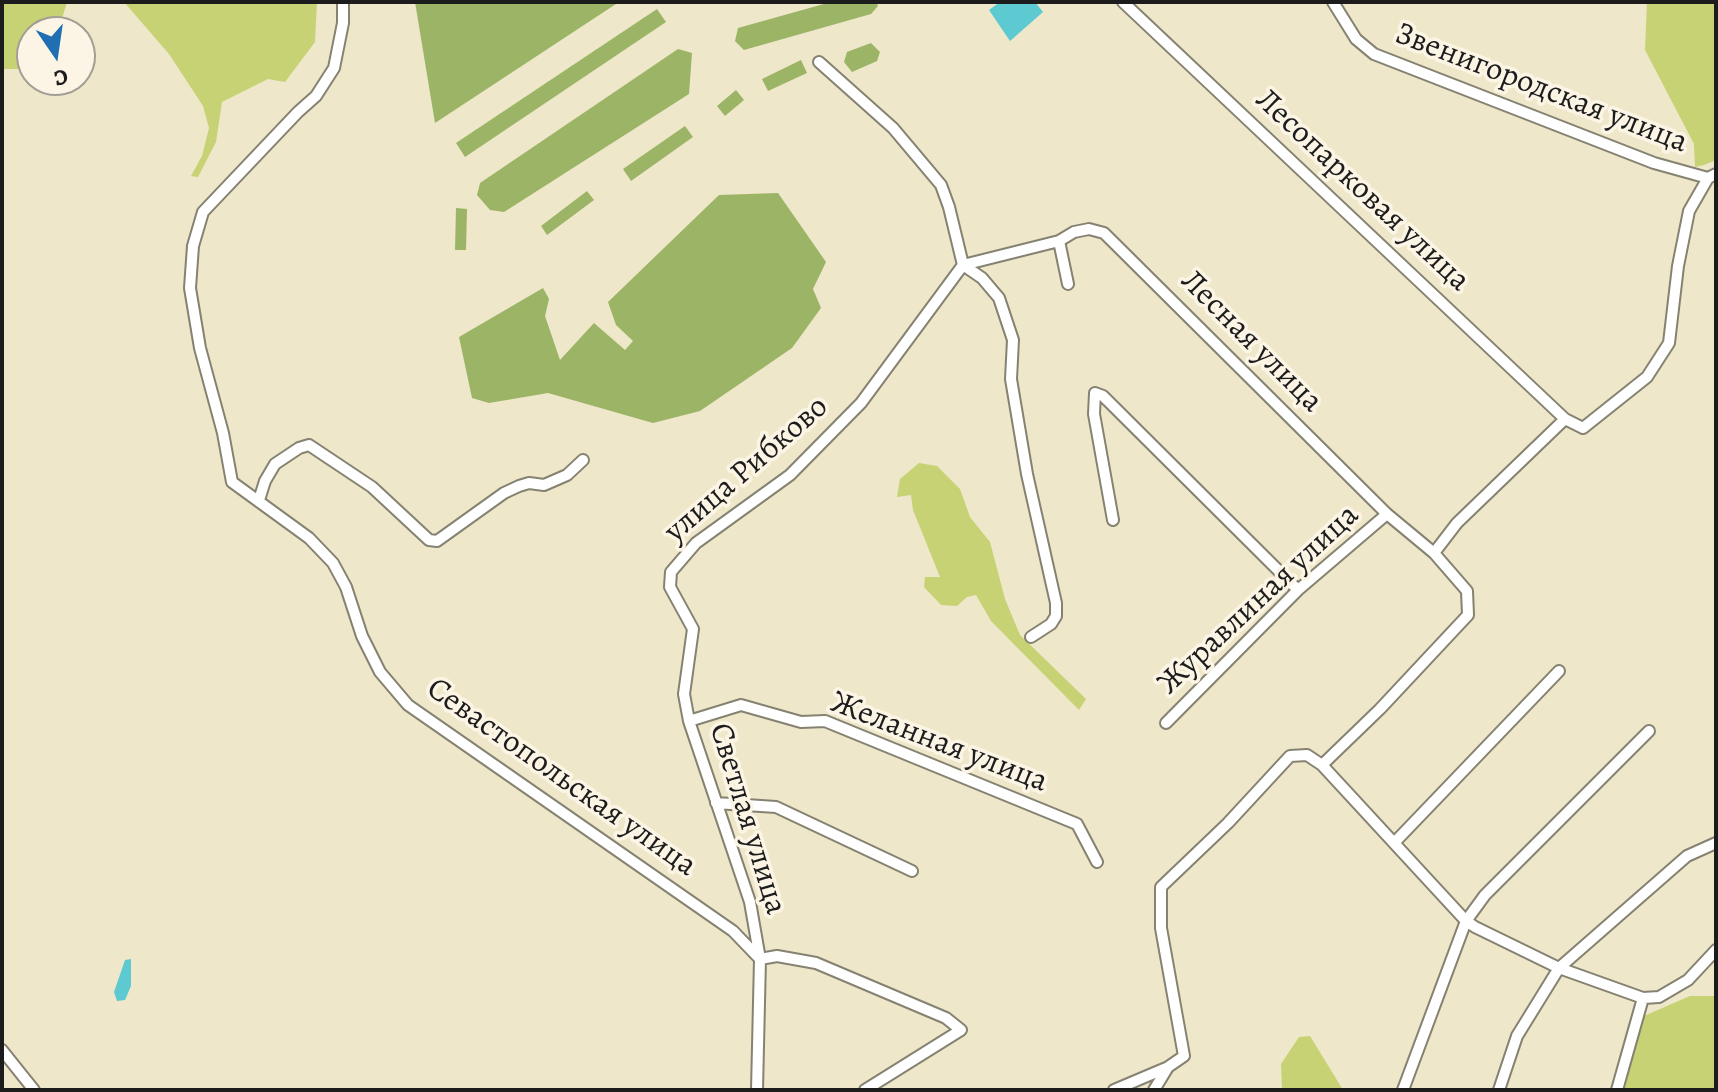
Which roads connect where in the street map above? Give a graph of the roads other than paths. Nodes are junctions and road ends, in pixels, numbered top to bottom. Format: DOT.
graph roads {
  1 [pos="343,2"];
  2 [pos="1123,2"];
  3 [pos="1333,2"];
  4 [pos="819,62"];
  5 [pos="1712,176"];
  6 [pos="1059,241"];
  7 [pos="963,265"];
  8 [pos="1068,284"];
  9 [pos="1565,419"];
  10 [pos="583,460"];
  11 [pos="259,500"];
  12 [pos="1387,514"];
  13 [pos="1113,520"];
  14 [pos="1434,553"];
  15 [pos="1298,590"];
  16 [pos="1031,637"];
  17 [pos="1559,671"];
  18 [pos="684,694"];
  19 [pos="689,721"];
  20 [pos="1166,723"];
  21 [pos="1649,731"];
  22 [pos="1322,765"];
  23 [pos="716,803"];
  24 [pos="1394,843"];
  25 [pos="1716,843"];
  26 [pos="1097,862"];
  27 [pos="912,871"];
  28 [pos="1466,921"];
  29 [pos="1716,950"];
  30 [pos="760,959"];
  31 [pos="1559,968"];
  32 [pos="1643,998"];
  33 [pos="2,1050"];
  34 [pos="1168,1067"];
  35 [pos="34,1090"];
  36 [pos="757,1090"];
  37 [pos="865,1090"];
  38 [pos="1114,1090"];
  39 [pos="1154,1090"];
  40 [pos="1403,1090"];
  41 [pos="1499,1090"];
  42 [pos="1617,1090"];
  1 -- 11 [label="street, Севастопольская улица"];
  2 -- 9 [label="street, Лесопарковая улица"];
  3 -- 5 [label="street, Звенигородская улица"];
  4 -- 7 [label="street"];
  5 -- 9 [label="street"];
  6 -- 7 [label="street, Лесная улица"];
  6 -- 8 [label="street"];
  6 -- 12 [label="street, Лесная улица"];
  7 -- 16 [label="street"];
  7 -- 18 [label="street, улица Рибково"];
  9 -- 14 [label="street"];
  10 -- 11 [label="street"];
  11 -- 30 [label="street, Севастопольская улица"];
  12 -- 14 [label="street, Лесная улица"];
  12 -- 15 [label="street, Журавлиная улица"];
  13 -- 15 [label="street"];
  14 -- 22 [label="street, Лесная улица"];
  15 -- 20 [label="street, Журавлиная улица"];
  17 -- 24 [label="street"];
  18 -- 19 [label="street, Светлая улица"];
  19 -- 23 [label="street, Светлая улица"];
  19 -- 26 [label="street, Желанная улица"];
  21 -- 28 [label="street"];
  22 -- 24 [label="street"];
  22 -- 34 [label="street"];
  23 -- 27 [label="street"];
  23 -- 30 [label="street, Светлая улица"];
  24 -- 28 [label="street"];
  25 -- 31 [label="street"];
  28 -- 31 [label="street"];
  28 -- 40 [label="street"];
  29 -- 32 [label="street"];
  30 -- 36 [label="street, Светлая улица"];
  30 -- 37 [label="street"];
  31 -- 32 [label="street"];
  31 -- 41 [label="street"];
  32 -- 42 [label="street"];
  33 -- 35 [label="street"];
  34 -- 38 [label="street"];
  34 -- 39 [label="street"];
}
